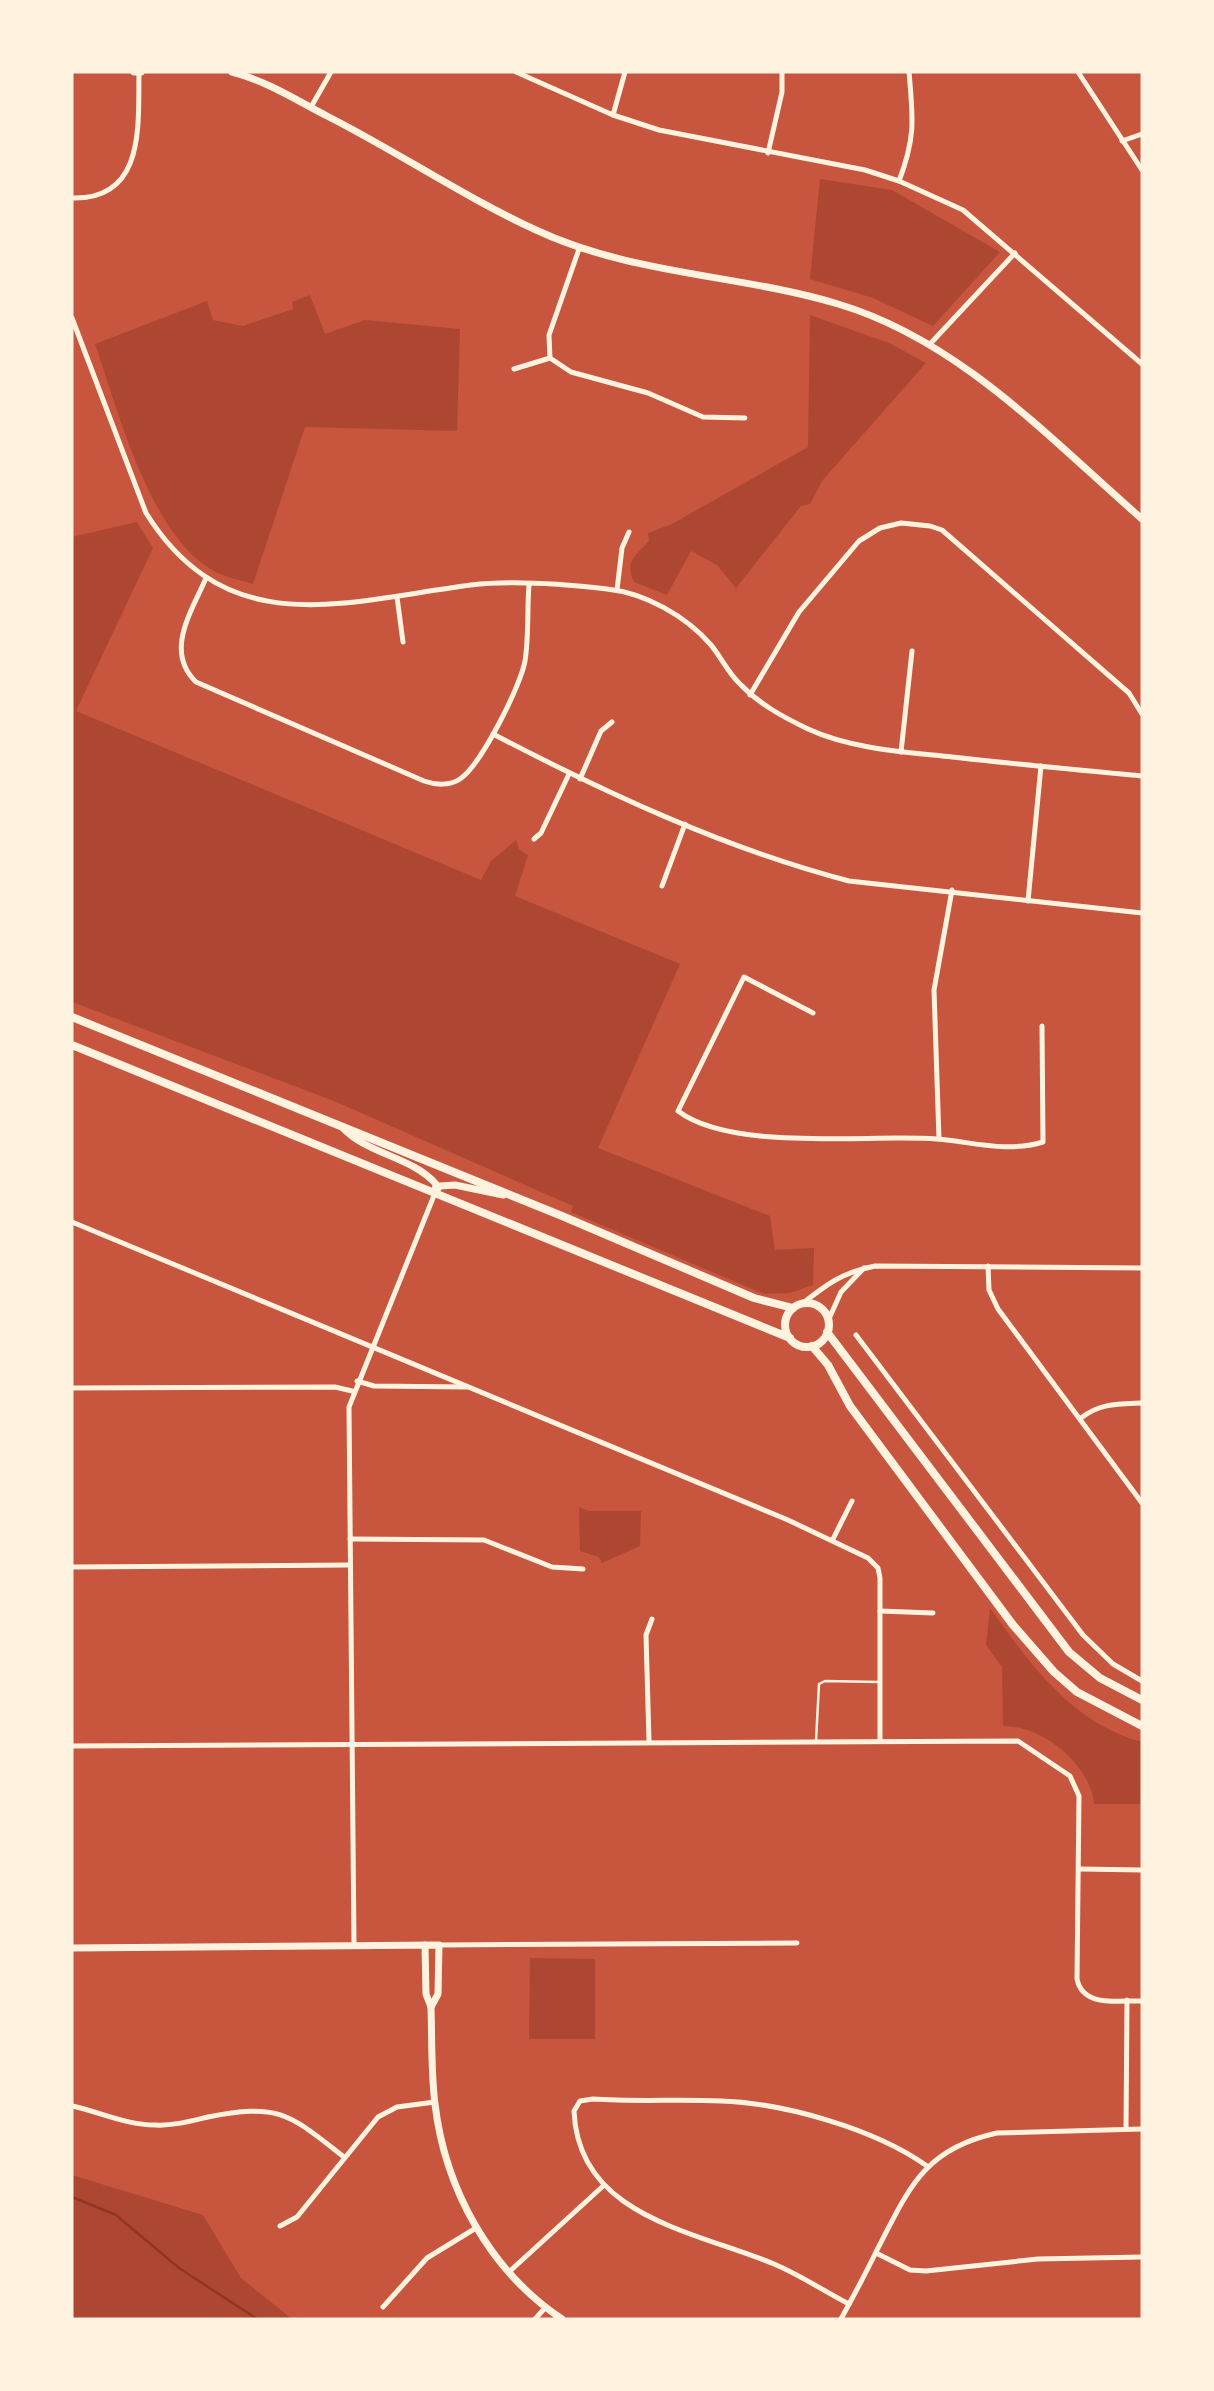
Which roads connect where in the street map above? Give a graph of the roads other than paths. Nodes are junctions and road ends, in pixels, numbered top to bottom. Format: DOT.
graph roads {
  1 [pos="138,72"];
  2 [pos="232,72"];
  3 [pos="331,72"];
  4 [pos="516,72"];
  5 [pos="625,72"];
  6 [pos="782,72"];
  7 [pos="909,72"];
  8 [pos="1078,72"];
  9 [pos="311,107"];
  10 [pos="613,115"];
  11 [pos="1142,134"];
  12 [pos="1122,141"];
  13 [pos="768,153"];
  14 [pos="1142,170"];
  15 [pos="898,181"];
  16 [pos="72,198"];
  17 [pos="579,249"];
  18 [pos="1015,253"];
  19 [pos="72,318"];
  20 [pos="930,344"];
  21 [pos="550,358"];
  22 [pos="1142,364"];
  23 [pos="514,369"];
  24 [pos="745,418"];
  25 [pos="1142,519"];
  26 [pos="629,532"];
  27 [pos="205,578"];
  28 [pos="529,585"];
  29 [pos="617,590"];
  30 [pos="397,597"];
  31 [pos="403,642"];
  32 [pos="912,652"];
  33 [pos="750,695"];
  34 [pos="1142,714"];
  35 [pos="612,722"];
  36 [pos="493,734"];
  37 [pos="901,752"];
  38 [pos="1041,766"];
  39 [pos="569,774"];
  40 [pos="1142,776"];
  41 [pos="580,779"];
  42 [pos="685,824"];
  43 [pos="534,839"];
  44 [pos="662,886"];
  45 [pos="951,890"];
  46 [pos="1028,901"];
  47 [pos="1142,913"];
  48 [pos="813,1013"];
  49 [pos="72,1017"];
  50 [pos="1042,1026"];
  51 [pos="72,1045"];
  52 [pos="342,1127"];
  53 [pos="939,1139"];
  54 [pos="435,1193"];
  55 [pos="516,1198"];
  56 [pos="72,1223"];
  57 [pos="988,1266"];
  58 [pos="864,1268"];
  59 [pos="1142,1268"];
  60 [pos="803,1303"];
  61 [pos="793,1308"];
  62 [pos="828,1321"];
  63 [pos="827,1332"];
  64 [pos="856,1335"];
  65 [pos="790,1338"];
  66 [pos="811,1346"];
  67 [pos="371,1347"];
  68 [pos="357,1381"];
  69 [pos="470,1387"];
  70 [pos="72,1388"];
  71 [pos="352,1391"];
  72 [pos="1142,1403"];
  73 [pos="1081,1419"];
  74 [pos="852,1501"];
  75 [pos="1142,1503"];
  76 [pos="350,1539"];
  77 [pos="833,1539"];
  78 [pos="349,1565"];
  79 [pos="72,1567"];
  80 [pos="583,1569"];
  81 [pos="880,1611"];
  82 [pos="933,1613"];
  83 [pos="652,1619"];
  84 [pos="1142,1681"];
  85 [pos="880,1682"];
  86 [pos="1142,1700"];
  87 [pos="1142,1726"];
  88 [pos="649,1741"];
  89 [pos="816,1741"];
  90 [pos="880,1741"];
  91 [pos="351,1744"];
  92 [pos="72,1746"];
  93 [pos="1080,1869"];
  94 [pos="1142,1870"];
  95 [pos="797,1943"];
  96 [pos="354,1945"];
  97 [pos="425,1945"];
  98 [pos="439,1945"];
  99 [pos="72,1948"];
  100 [pos="1127,2000"];
  101 [pos="1142,2001"];
  102 [pos="431,2007"];
  103 [pos="435,2102"];
  104 [pos="72,2106"];
  105 [pos="1126,2129"];
  106 [pos="1142,2129"];
  107 [pos="344,2157"];
  108 [pos="927,2166"];
  109 [pos="602,2187"];
  110 [pos="280,2226"];
  111 [pos="476,2228"];
  112 [pos="876,2253"];
  113 [pos="1142,2257"];
  114 [pos="509,2272"];
  115 [pos="849,2304"];
  116 [pos="383,2307"];
  117 [pos="545,2308"];
  118 [pos="535,2319"];
  119 [pos="562,2319"];
  120 [pos="841,2319"];
  1 -- 16 [label="street"];
  2 -- 9 [label="street"];
  3 -- 9 [label="street"];
  4 -- 10 [label="street"];
  5 -- 10 [label="street"];
  6 -- 13 [label="street"];
  7 -- 15 [label="street"];
  8 -- 12 [label="street"];
  9 -- 17 [label="street"];
  10 -- 13 [label="street"];
  11 -- 12 [label="street"];
  12 -- 14 [label="street"];
  13 -- 15 [label="street"];
  15 -- 18 [label="street"];
  17 -- 20 [label="street"];
  17 -- 21 [label="street"];
  18 -- 20 [label="street"];
  18 -- 22 [label="street"];
  19 -- 27 [label="street"];
  20 -- 25 [label="street"];
  21 -- 23 [label="street"];
  21 -- 24 [label="street"];
  26 -- 29 [label="street"];
  27 -- 30 [label="street"];
  27 -- 36 [label="street"];
  28 -- 29 [label="street"];
  28 -- 30 [label="street"];
  28 -- 36 [label="street"];
  29 -- 33 [label="street"];
  30 -- 31 [label="street"];
  32 -- 37 [label="street"];
  33 -- 34 [label="street"];
  33 -- 37 [label="street"];
  35 -- 41 [label="street"];
  36 -- 39 [label="street"];
  37 -- 38 [label="street"];
  38 -- 40 [label="street"];
  38 -- 46 [label="street"];
  39 -- 41 [label="street"];
  39 -- 43 [label="street"];
  41 -- 42 [label="street"];
  42 -- 44 [label="street"];
  42 -- 45 [label="street"];
  45 -- 46 [label="street"];
  45 -- 53 [label="street"];
  46 -- 47 [label="street"];
  48 -- 53 [label="street"];
  49 -- 52 [label="main road"];
  50 -- 53 [label="street"];
  51 -- 54 [label="main road"];
  52 -- 54 [label="street"];
  52 -- 55 [label="main road"];
  54 -- 55 [label="street"];
  54 -- 65 [label="main road"];
  54 -- 67 [label="street"];
  55 -- 61 [label="main road"];
  56 -- 67 [label="street"];
  57 -- 58 [label="street"];
  57 -- 59 [label="street"];
  57 -- 73 [label="street"];
  58 -- 60 [label="street"];
  58 -- 62 [label="street"];
  60 -- 61 [label="main road"];
  60 -- 62 [label="main road"];
  61 -- 65 [label="main road"];
  62 -- 63 [label="main road"];
  63 -- 66 [label="main road"];
  63 -- 86 [label="main road"];
  64 -- 84 [label="street"];
  65 -- 66 [label="main road"];
  66 -- 87 [label="main road"];
  67 -- 68 [label="street"];
  67 -- 69 [label="street"];
  68 -- 69 [label="street"];
  68 -- 71 [label="street"];
  69 -- 77 [label="street"];
  70 -- 71 [label="street"];
  71 -- 76 [label="street"];
  72 -- 73 [label="street"];
  73 -- 75 [label="street"];
  74 -- 77 [label="street"];
  76 -- 78 [label="street"];
  76 -- 80 [label="street"];
  77 -- 81 [label="street"];
  78 -- 79 [label="street"];
  78 -- 91 [label="street"];
  81 -- 82 [label="street"];
  81 -- 85 [label="street"];
  83 -- 88 [label="street"];
  85 -- 89 [label="lane"];
  85 -- 90 [label="street"];
  88 -- 89 [label="street"];
  88 -- 91 [label="street"];
  89 -- 90 [label="street"];
  90 -- 93 [label="street"];
  91 -- 92 [label="street"];
  91 -- 96 [label="street"];
  93 -- 94 [label="street"];
  93 -- 100 [label="street"];
  95 -- 98 [label="street"];
  96 -- 97 [label="street"];
  96 -- 99 [label="street"];
  97 -- 98 [label="street"];
  97 -- 102 [label="street"];
  98 -- 102 [label="street"];
  100 -- 101 [label="street"];
  100 -- 105 [label="street"];
  102 -- 103 [label="street"];
  103 -- 107 [label="street"];
  103 -- 111 [label="street"];
  104 -- 107 [label="street"];
  105 -- 106 [label="street"];
  105 -- 108 [label="street"];
  107 -- 110 [label="street"];
  108 -- 109 [label="street"];
  108 -- 112 [label="street"];
  109 -- 114 [label="street"];
  109 -- 115 [label="street"];
  111 -- 114 [label="street"];
  111 -- 116 [label="street"];
  112 -- 113 [label="street"];
  112 -- 115 [label="street"];
  114 -- 117 [label="street"];
  115 -- 120 [label="street"];
  117 -- 118 [label="street"];
  117 -- 119 [label="street"];
}
